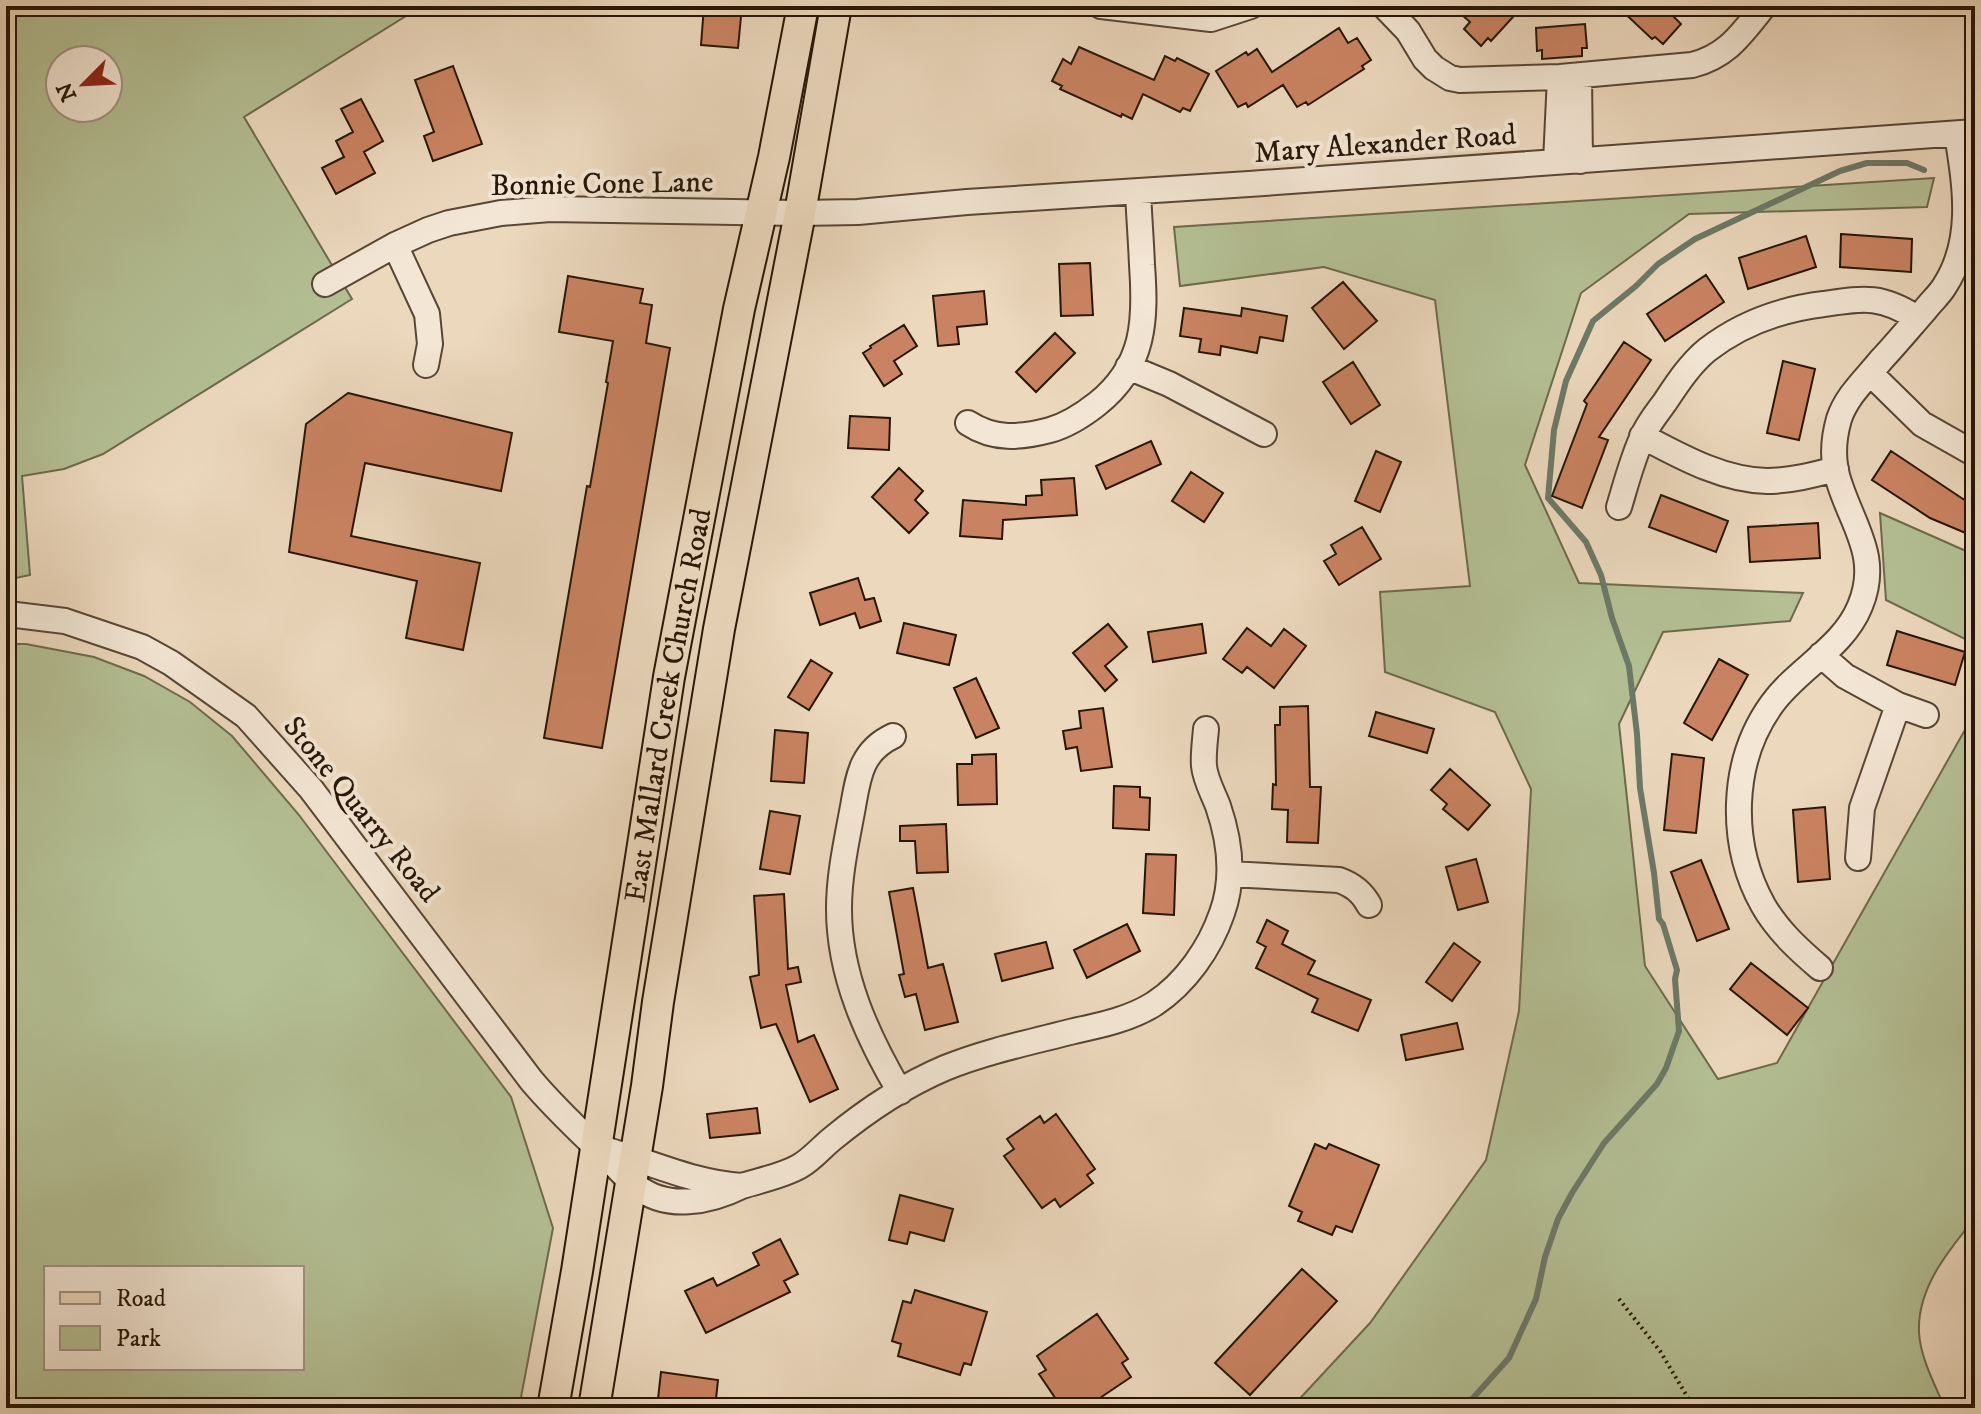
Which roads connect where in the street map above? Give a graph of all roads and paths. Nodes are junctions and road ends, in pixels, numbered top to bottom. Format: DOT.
graph roads {
  1 [pos="803,6"];
  2 [pos="836,6"];
  3 [pos="1101,6"];
  4 [pos="1251,6"];
  5 [pos="1384,6"];
  6 [pos="1764,6"];
  7 [pos="1569,76"];
  8 [pos="1966,133"];
  9 [pos="1568,162"];
  10 [pos="1138,191"];
  11 [pos="762,212"];
  12 [pos="800,213"];
  13 [pos="395,245"];
  14 [pos="325,284"];
  15 [pos="1917,318"];
  16 [pos="426,365"];
  17 [pos="1128,367"];
  18 [pos="1870,373"];
  19 [pos="968,423"];
  20 [pos="1264,434"];
  21 [pos="1642,436"];
  22 [pos="1975,454"];
  23 [pos="1836,469"];
  24 [pos="1619,507"];
  25 [pos="6,615"];
  26 [pos="1821,655"];
  27 [pos="1898,705"];
  28 [pos="1926,715"];
  29 [pos="1206,729"];
  30 [pos="893,736"];
  31 [pos="1858,858"];
  32 [pos="1230,874"];
  33 [pos="1369,905"];
  34 [pos="1820,968"];
  35 [pos="900,1092"];
  36 [pos="596,1147"];
  37 [pos="633,1169"];
  38 [pos="1619,1299"];
  39 [pos="553,1408"];
  40 [pos="594,1408"];
  41 [pos="1694,1408"];
  1 -- 11 [label="main road, East Mallard Creek Church Road"];
  2 -- 12 [label="main road, East Mallard Creek Church Road"];
  3 -- 4 [label="street"];
  5 -- 7 [label="street"];
  6 -- 7 [label="street"];
  7 -- 9 [label="street"];
  8 -- 9 [label="street, Mary Alexander Road"];
  8 -- 15 [label="street"];
  9 -- 10 [label="street, Mary Alexander Road"];
  10 -- 12 [label="street, Mary Alexander Road"];
  10 -- 17 [label="street"];
  11 -- 12 [label="street, Bonnie Cone Lane"];
  11 -- 13 [label="street, Bonnie Cone Lane"];
  11 -- 36 [label="main road, East Mallard Creek Church Road"];
  12 -- 37 [label="main road, East Mallard Creek Church Road"];
  13 -- 14 [label="street, Bonnie Cone Lane"];
  13 -- 16 [label="street"];
  15 -- 18 [label="street"];
  15 -- 21 [label="street"];
  17 -- 19 [label="street"];
  17 -- 20 [label="street"];
  18 -- 22 [label="street"];
  18 -- 23 [label="street"];
  21 -- 23 [label="street"];
  21 -- 24 [label="street"];
  23 -- 26 [label="street"];
  25 -- 36 [label="street, Stone Quarry Road"];
  26 -- 27 [label="street"];
  26 -- 34 [label="street"];
  27 -- 28 [label="street"];
  27 -- 31 [label="street"];
  29 -- 32 [label="street, Stone Quarry Road"];
  30 -- 35 [label="street"];
  32 -- 33 [label="street"];
  32 -- 35 [label="street, Stone Quarry Road"];
  35 -- 37 [label="street, Stone Quarry Road"];
  36 -- 37 [label="street, Stone Quarry Road"];
  36 -- 39 [label="main road, East Mallard Creek Church Road"];
  37 -- 40 [label="main road, East Mallard Creek Church Road"];
  38 -- 41 [label="path"];
}
